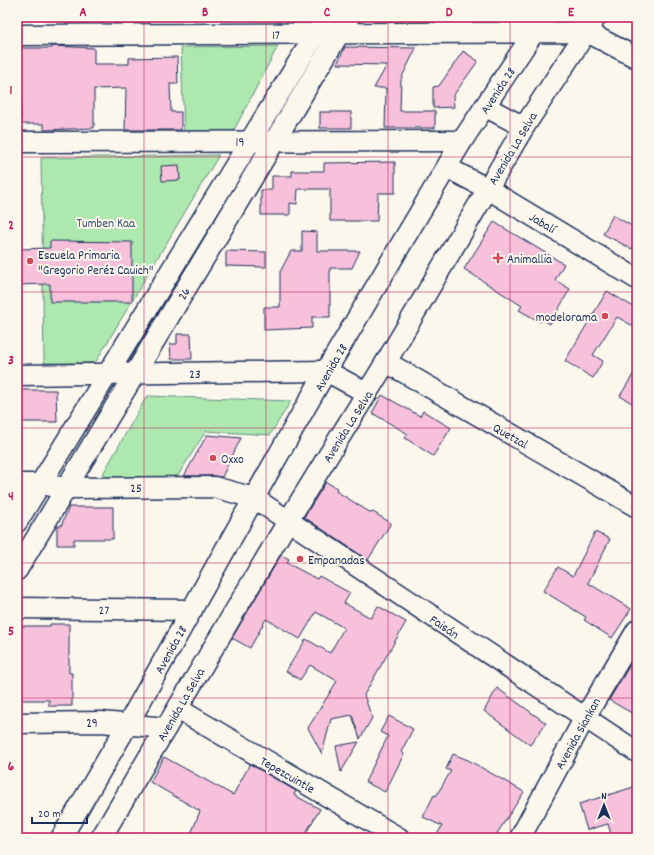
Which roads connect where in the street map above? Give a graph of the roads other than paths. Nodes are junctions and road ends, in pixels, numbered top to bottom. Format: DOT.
graph roads {
  1 [pos="539,24"];
  2 [pos="591,24"];
  3 [pos="321,25"];
  4 [pos="344,25"];
  5 [pos="270,26"];
  6 [pos="17,34"];
  7 [pos="637,58"];
  8 [pos="486,107"];
  9 [pos="524,127"];
  10 [pos="462,140"];
  11 [pos="251,141"];
  12 [pos="274,141"];
  13 [pos="17,142"];
  14 [pos="448,168"];
  15 [pos="488,189"];
  16 [pos="637,279"];
  17 [pos="386,362"];
  18 [pos="326,372"];
  19 [pos="108,374"];
  20 [pos="134,374"];
  21 [pos="17,375"];
  22 [pos="367,393"];
  23 [pos="17,484"];
  24 [pos="40,484"];
  25 [pos="66,488"];
  26 [pos="254,498"];
  27 [pos="637,507"];
  28 [pos="288,521"];
  29 [pos="17,522"];
  30 [pos="17,570"];
  31 [pos="17,608"];
  32 [pos="192,610"];
  33 [pos="637,630"];
  34 [pos="178,709"];
  35 [pos="584,719"];
  36 [pos="17,723"];
  37 [pos="128,724"];
  38 [pos="166,728"];
  39 [pos="637,752"];
  40 [pos="61,838"];
  41 [pos="101,838"];
  42 [pos="399,838"];
  43 [pos="520,838"];
  1 -- 2 [label="street, 17"];
  1 -- 4 [label="street, 17"];
  1 -- 8 [label="street, Avenida 28"];
  2 -- 7 [label="street"];
  2 -- 9 [label="street, Avenida La Selva"];
  3 -- 4 [label="street, 17"];
  3 -- 5 [label="street, 17"];
  3 -- 11 [label="street"];
  4 -- 12 [label="street, 26"];
  5 -- 6 [label="street, 17"];
  8 -- 9 [label="street"];
  8 -- 10 [label="street, Avenida 28"];
  9 -- 15 [label="street, Avenida La Selva"];
  10 -- 12 [label="street, 19"];
  10 -- 14 [label="street, Avenida 28"];
  11 -- 12 [label="street, 19"];
  11 -- 13 [label="street, 19"];
  11 -- 19 [label="street"];
  12 -- 20 [label="street, 26"];
  14 -- 15 [label="street, Jabalí"];
  14 -- 18 [label="street, Avenida 28"];
  15 -- 16 [label="street, Jabalí"];
  15 -- 17 [label="street, Avenida La Selva"];
  17 -- 22 [label="street, Avenida La Selva"];
  17 -- 27 [label="street, Quetzal"];
  18 -- 20 [label="street, 23"];
  18 -- 22 [label="street, 23"];
  18 -- 26 [label="street, Avenida 28"];
  19 -- 20 [label="street, 23"];
  19 -- 21 [label="street, 23"];
  19 -- 24 [label="street"];
  20 -- 25 [label="street, 26"];
  22 -- 28 [label="street, Avenida La Selva"];
  23 -- 24 [label="street, 25"];
  24 -- 25 [label="street, 25"];
  24 -- 29 [label="street"];
  25 -- 26 [label="street, 25"];
  25 -- 30 [label="street, 26"];
  26 -- 28 [label="street, Faisán"];
  26 -- 32 [label="street, Avenida 28"];
  28 -- 34 [label="street, Avenida La Selva"];
  28 -- 35 [label="street, Faisán"];
  31 -- 32 [label="street, 27"];
  32 -- 37 [label="street, Avenida 28"];
  33 -- 35 [label="street, Avenida Siankan"];
  34 -- 38 [label="street, Avenida La Selva"];
  34 -- 42 [label="street, Tepezcuintle"];
  35 -- 39 [label="street, Faisán"];
  35 -- 43 [label="street, Avenida Siankan"];
  36 -- 37 [label="street, 29"];
  37 -- 38 [label="street, 29"];
  37 -- 40 [label="street"];
  38 -- 41 [label="street, Avenida La Selva"];
}
